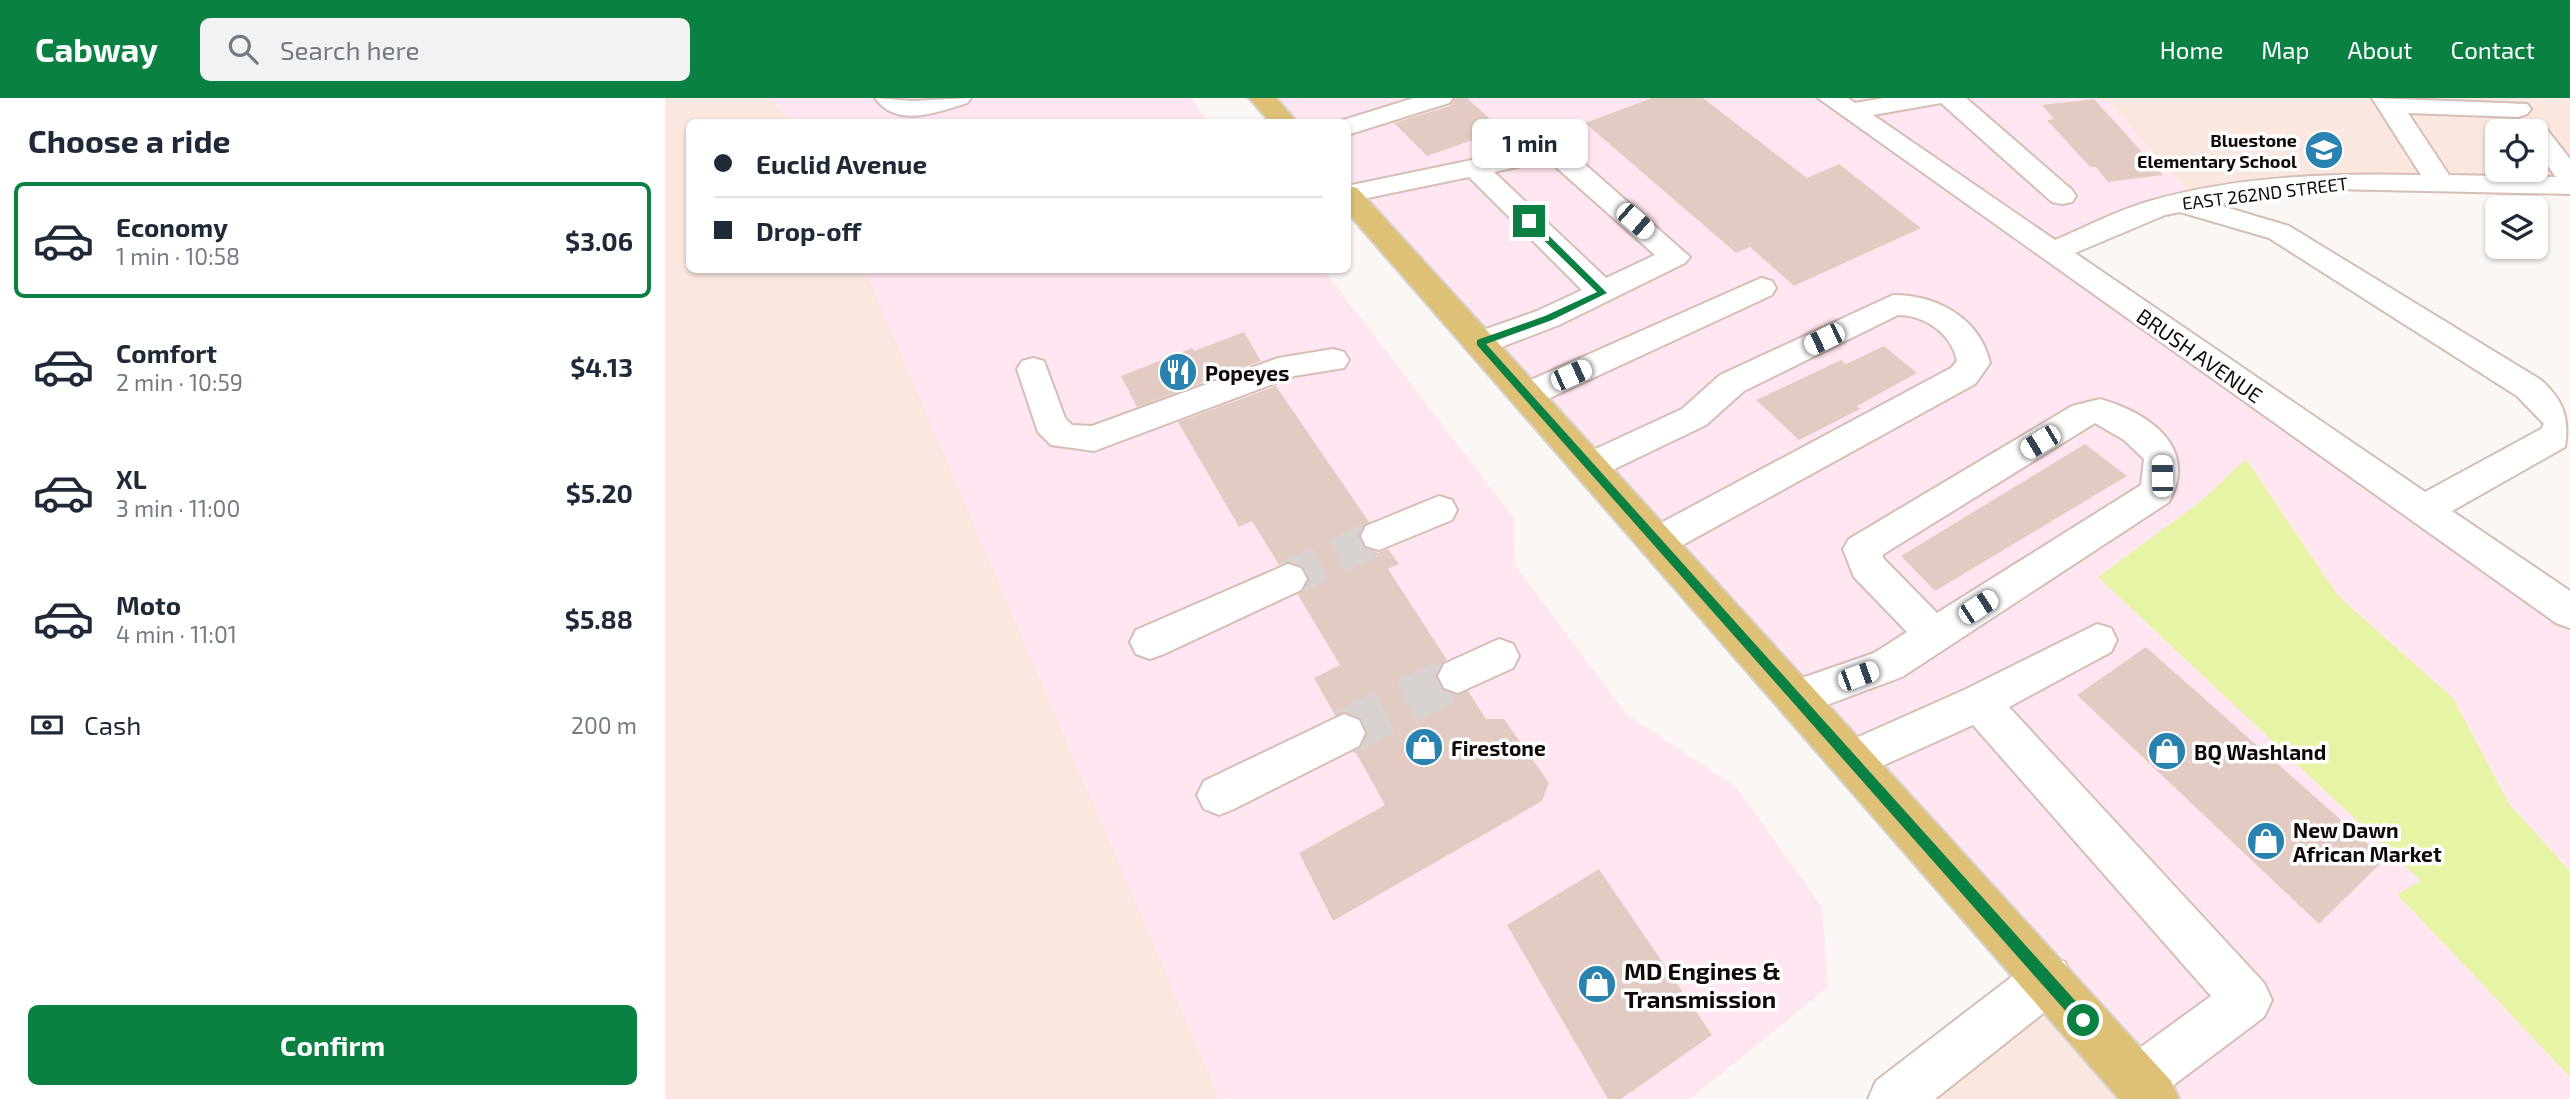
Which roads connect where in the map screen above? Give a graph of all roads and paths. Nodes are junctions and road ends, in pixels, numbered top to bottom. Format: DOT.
graph roads {
  1 [pos="888,98"];
  2 [pos="958,98"];
  3 [pos="1262,98"];
  4 [pos="1440,98"];
  5 [pos="1932,98"];
  6 [pos="1951,98"];
  7 [pos="2387,101"];
  8 [pos="2451,103"];
  9 [pos="2514,104"];
  10 [pos="1840,105"];
  11 [pos="1281,119"];
  12 [pos="2525,119"];
  13 [pos="1351,126"];
  14 [pos="2548,149"];
  15 [pos="1474,167"];
  16 [pos="2570,177"];
  17 [pos="2440,182"];
  18 [pos="2570,186"];
  19 [pos="1351,193"];
  20 [pos="2061,195"];
  21 [pos="1351,198"];
  22 [pos="2180,204"];
  23 [pos="2052,252"];
  24 [pos="1761,288"];
  25 [pos="1603,293"];
  26 [pos="1480,342"];
  27 [pos="1333,360"];
  28 [pos="1033,369"];
  29 [pos="1527,395"];
  30 [pos="1590,466"];
  31 [pos="1439,510"];
  32 [pos="2423,510"];
  33 [pos="1379,536"];
  34 [pos="1657,541"];
  35 [pos="1288,579"];
  36 [pos="2570,612"];
  37 [pos="1934,635"];
  38 [pos="2097,640"];
  39 [pos="1150,642"];
  40 [pos="1499,656"];
  41 [pos="1458,676"];
  42 [pos="1797,698"];
  43 [pos="1979,703"];
  44 [pos="1345,733"];
  45 [pos="1853,760"];
  46 [pos="1219,795"];
  47 [pos="2048,979"];
  48 [pos="2145,1090"];
  49 [pos="1893,1099"];
  1 -- 2 [label="street"];
  3 -- 11 [label="main road"];
  4 -- 13 [label="street"];
  5 -- 10 [label="street"];
  6 -- 20 [label="street"];
  7 -- 8 [label="street"];
  7 -- 17 [label="street"];
  8 -- 9 [label="street"];
  9 -- 12 [label="street"];
  10 -- 23 [label="street, BRUSH AVENUE"];
  14 -- 16 [label="street"];
  15 -- 19 [label="street"];
  15 -- 25 [label="street"];
  15 -- 25 [label="street"];
  17 -- 18 [label="street, EAST 262ND STREET"];
  17 -- 22 [label="street, EAST 262ND STREET"];
  21 -- 26 [label="main road"];
  22 -- 23 [label="street, EAST 262ND STREET"];
  22 -- 32 [label="street"];
  23 -- 32 [label="street, BRUSH AVENUE"];
  24 -- 29 [label="street"];
  25 -- 26 [label="street"];
  26 -- 29 [label="main road"];
  27 -- 28 [label="street"];
  29 -- 30 [label="main road"];
  30 -- 34 [label="main road"];
  30 -- 34 [label="street"];
  31 -- 33 [label="street"];
  32 -- 36 [label="street, BRUSH AVENUE"];
  34 -- 42 [label="main road"];
  35 -- 39 [label="street"];
  37 -- 37 [label="street"];
  37 -- 42 [label="street"];
  38 -- 43 [label="street"];
  40 -- 41 [label="street"];
  42 -- 45 [label="main road"];
  43 -- 45 [label="street"];
  43 -- 48 [label="street"];
  44 -- 46 [label="street"];
  45 -- 47 [label="main road"];
  47 -- 48 [label="main road"];
  47 -- 49 [label="street"];
}
